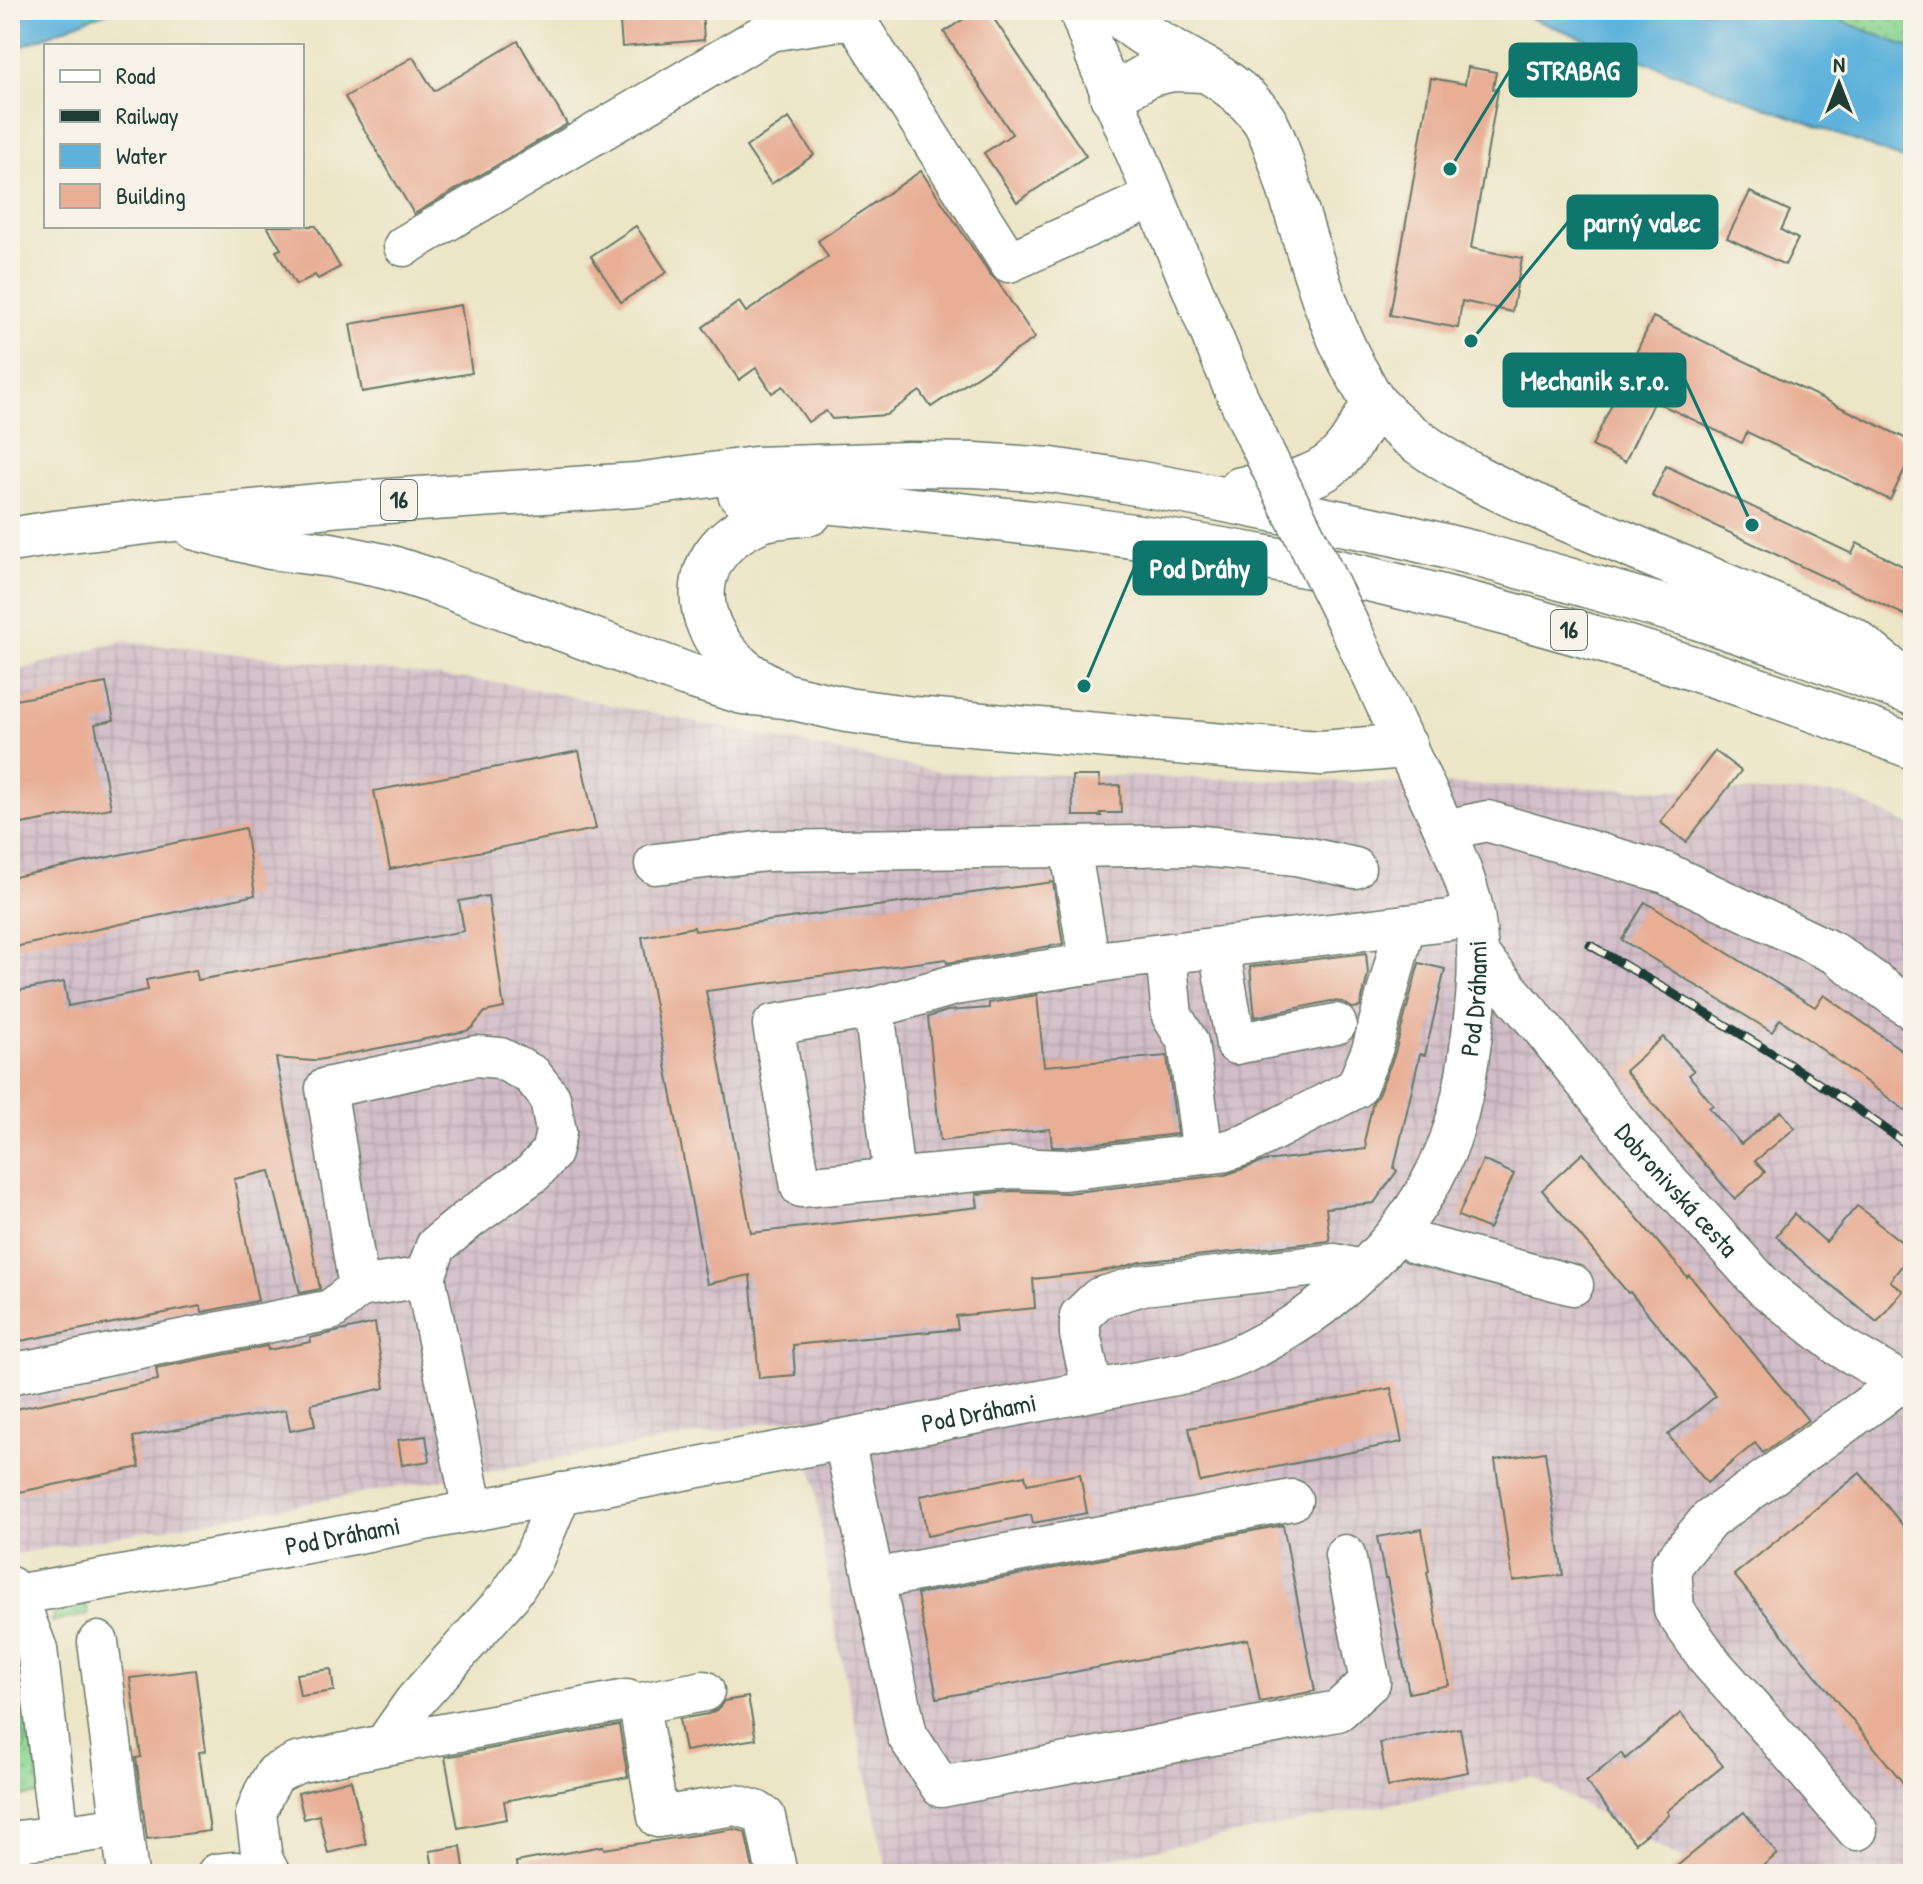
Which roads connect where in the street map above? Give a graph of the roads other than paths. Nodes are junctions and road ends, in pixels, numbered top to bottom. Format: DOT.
graph roads {
  1 [pos="1079,10"];
  2 [pos="1114,10"];
  3 [pos="1207,70"];
  4 [pos="1112,96"];
  5 [pos="1154,197"];
  6 [pos="404,246"];
  7 [pos="1374,403"];
  8 [pos="637,485"];
  9 [pos="1196,494"];
  10 [pos="879,506"];
  11 [pos="163,520"];
  12 [pos="10,540"];
  13 [pos="1913,690"];
  14 [pos="786,696"];
  15 [pos="1405,746"];
  16 [pos="1913,747"];
  17 [pos="1445,830"];
  18 [pos="1070,847"];
  19 [pos="655,864"];
  20 [pos="1355,868"];
  21 [pos="1473,913"];
  22 [pos="1405,925"];
  23 [pos="1219,948"];
  24 [pos="1477,953"];
  25 [pos="1166,954"];
  26 [pos="1090,964"];
  27 [pos="874,1008"];
  28 [pos="1913,1010"];
  29 [pos="1336,1024"];
  30 [pos="1203,1154"];
  31 [pos="894,1178"];
  32 [pos="1415,1243"];
  33 [pos="1361,1270"];
  34 [pos="425,1277"];
  35 [pos="1573,1285"];
  36 [pos="359,1287"];
  37 [pos="1088,1370"];
  38 [pos="10,1374"];
  39 [pos="1906,1386"];
  40 [pos="844,1440"];
  41 [pos="561,1493"];
  42 [pos="1292,1500"];
  43 [pos="473,1511"];
  44 [pos="1345,1555"];
  45 [pos="874,1579"];
  46 [pos="12,1593"];
  47 [pos="98,1642"];
  48 [pos="25,1674"];
  49 [pos="704,1691"];
  50 [pos="636,1704"];
  51 [pos="384,1745"];
  52 [pos="122,1827"];
  53 [pos="1857,1830"];
  54 [pos="59,1836"];
  55 [pos="10,1842"];
  56 [pos="241,1873"];
  57 [pos="128,1874"];
  58 [pos="777,1874"];
  1 -- 4 [label="street, Pod Dráhami"];
  2 -- 3 [label="main road"];
  3 -- 4 [label="main road"];
  3 -- 7 [label="main road"];
  4 -- 5 [label="street, Pod Dráhami"];
  5 -- 6 [label="street"];
  5 -- 15 [label="street, Pod Dráhami, bridge"];
  7 -- 9 [label="main road"];
  7 -- 13 [label="main road"];
  8 -- 9 [label="main road, 16"];
  8 -- 10 [label="main road, 16"];
  8 -- 11 [label="main road, 16"];
  9 -- 13 [label="main road, 16"];
  10 -- 14 [label="main road"];
  10 -- 16 [label="main road, 16"];
  11 -- 12 [label="main road, 16"];
  11 -- 14 [label="main road"];
  14 -- 15 [label="main road"];
  15 -- 17 [label="street, Pod Dráhami"];
  17 -- 21 [label="street, Pod Dráhami"];
  17 -- 28 [label="street"];
  18 -- 19 [label="street"];
  18 -- 20 [label="street"];
  18 -- 26 [label="street"];
  21 -- 22 [label="street"];
  21 -- 24 [label="street, Pod Dráhami"];
  22 -- 23 [label="street"];
  22 -- 30 [label="street"];
  23 -- 25 [label="street"];
  23 -- 29 [label="street"];
  24 -- 33 [label="street, Pod Dráhami"];
  24 -- 39 [label="street, Dobronivská cesta"];
  25 -- 26 [label="street"];
  25 -- 30 [label="street"];
  26 -- 27 [label="street"];
  27 -- 31 [label="street"];
  27 -- 31 [label="street"];
  30 -- 31 [label="street"];
  32 -- 35 [label="street"];
  33 -- 37 [label="street"];
  33 -- 40 [label="street, Pod Dráhami"];
  34 -- 36 [label="street"];
  34 -- 36 [label="street"];
  34 -- 43 [label="street"];
  36 -- 38 [label="street"];
  39 -- 53 [label="street"];
  40 -- 41 [label="street, Pod Dráhami"];
  40 -- 45 [label="street"];
  41 -- 43 [label="street, Pod Dráhami"];
  41 -- 51 [label="street"];
  42 -- 45 [label="street"];
  43 -- 46 [label="street, Pod Dráhami"];
  44 -- 45 [label="street"];
  46 -- 48 [label="street"];
  47 -- 52 [label="street"];
  48 -- 54 [label="street"];
  49 -- 50 [label="street"];
  50 -- 51 [label="street"];
  50 -- 58 [label="street"];
  51 -- 56 [label="street"];
  52 -- 54 [label="street"];
  52 -- 57 [label="street"];
  54 -- 55 [label="street"];
}
